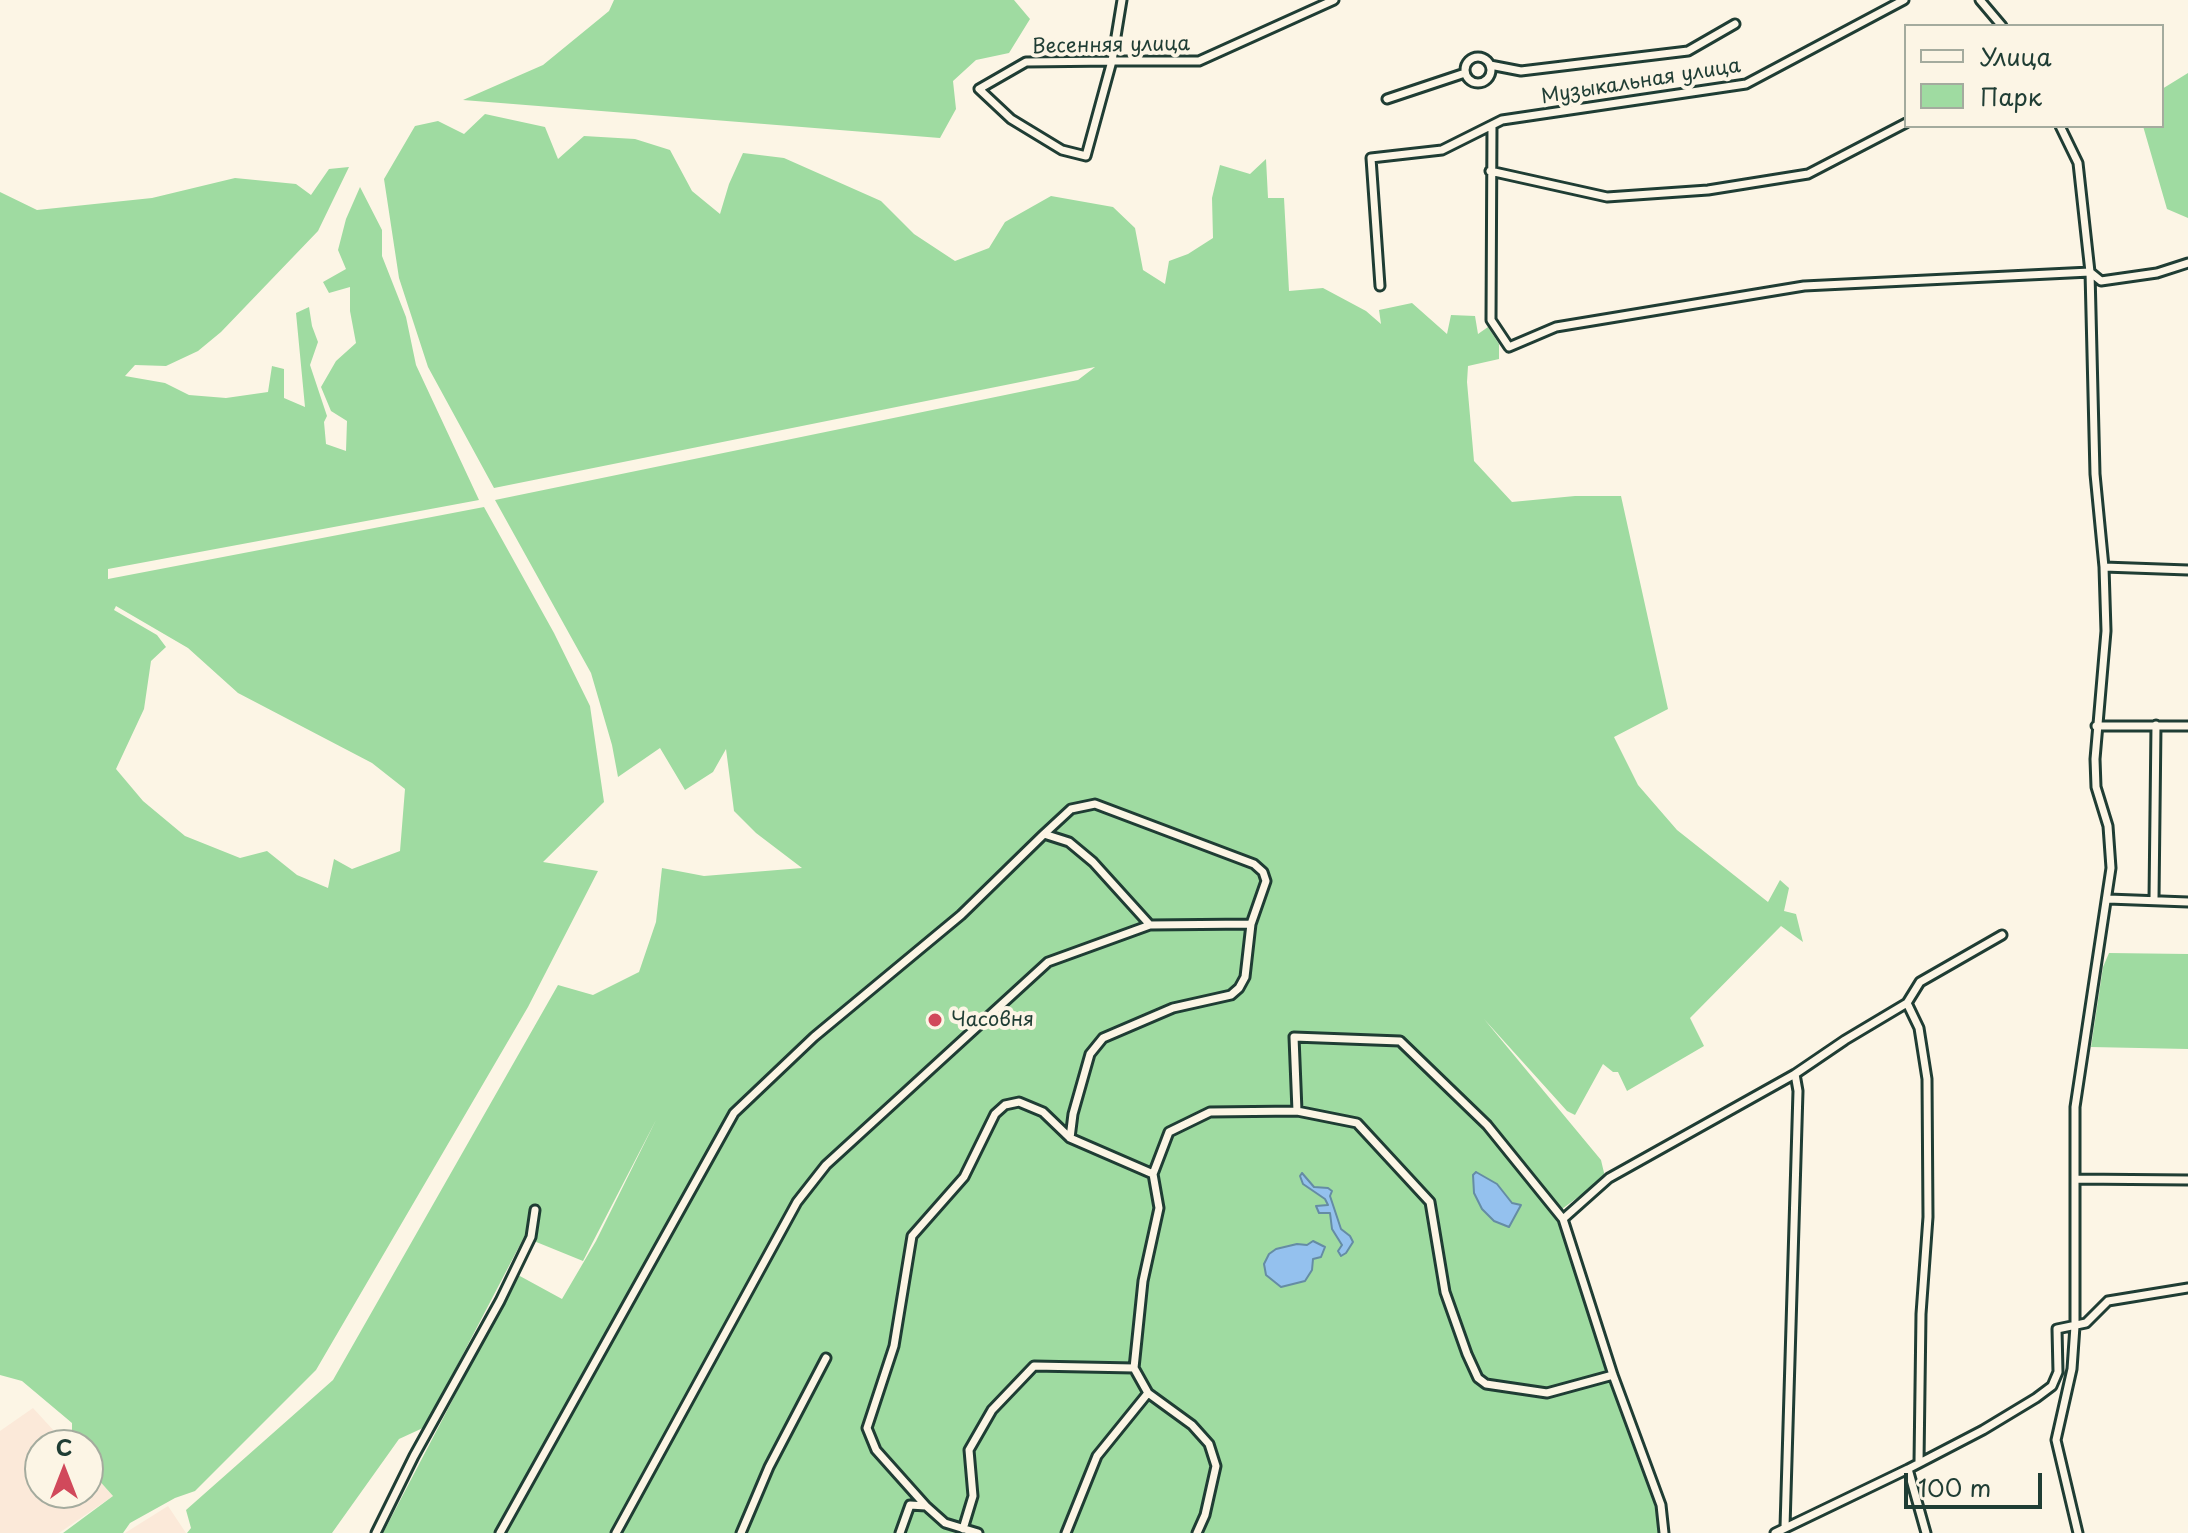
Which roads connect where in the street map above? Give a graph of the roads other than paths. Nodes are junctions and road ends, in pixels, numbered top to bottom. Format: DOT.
graph roads {
  1 [pos="1122,0"];
  2 [pos="1334,0"];
  3 [pos="1904,0"];
  4 [pos="1980,0"];
  5 [pos="1735,24"];
  6 [pos="2000,24"];
  7 [pos="1112,61"];
  8 [pos="1490,65"];
  9 [pos="1465,73"];
  10 [pos="1387,99"];
  11 [pos="1904,124"];
  12 [pos="1492,125"];
  13 [pos="2061,128"];
  14 [pos="1490,171"];
  15 [pos="2188,263"];
  16 [pos="2090,272"];
  17 [pos="1380,286"];
  18 [pos="2104,567"];
  19 [pos="2188,570"];
  20 [pos="2156,725"];
  21 [pos="2096,726"];
  22 [pos="2188,726"];
  23 [pos="1044,834"];
  24 [pos="2108,899"];
  25 [pos="2154,899"];
  26 [pos="2188,902"];
  27 [pos="1251,924"];
  28 [pos="1150,925"];
  29 [pos="2002,935"];
  30 [pos="1907,1003"];
  31 [pos="1795,1074"];
  32 [pos="1297,1111"];
  33 [pos="1070,1138"];
  34 [pos="1153,1174"];
  35 [pos="2075,1179"];
  36 [pos="2188,1180"];
  37 [pos="535,1210"];
  38 [pos="1563,1219"];
  39 [pos="2188,1288"];
  40 [pos="2075,1326"];
  41 [pos="826,1358"];
  42 [pos="1134,1368"];
  43 [pos="1613,1375"];
  44 [pos="1148,1393"];
  45 [pos="1919,1462"];
  46 [pos="1908,1469"];
  47 [pos="926,1506"];
  48 [pos="1785,1527"];
  49 [pos="963,1529"];
  50 [pos="1922,1532"];
  51 [pos="376,1533"];
  52 [pos="500,1533"];
  53 [pos="616,1533"];
  54 [pos="741,1533"];
  55 [pos="900,1533"];
  56 [pos="978,1533"];
  57 [pos="1066,1533"];
  58 [pos="1197,1533"];
  59 [pos="1664,1533"];
  60 [pos="1775,1533"];
  61 [pos="2078,1533"];
  1 -- 7 [label="street"];
  2 -- 7 [label="street, Весенняя улица"];
  3 -- 12 [label="street, Музыкальная улица"];
  4 -- 6 [label="street"];
  5 -- 8 [label="street"];
  7 -- 7 [label="street, Весенняя улица"];
  8 -- 9 [label="street"];
  8 -- 9 [label="street"];
  9 -- 10 [label="street"];
  11 -- 14 [label="street"];
  12 -- 14 [label="street"];
  12 -- 17 [label="street, Музыкальная улица"];
  13 -- 16 [label="street"];
  14 -- 16 [label="street"];
  15 -- 16 [label="street"];
  16 -- 18 [label="street"];
  18 -- 19 [label="street"];
  18 -- 21 [label="street"];
  20 -- 21 [label="street"];
  20 -- 22 [label="street"];
  20 -- 25 [label="street"];
  21 -- 24 [label="street"];
  23 -- 27 [label="street"];
  23 -- 28 [label="street"];
  23 -- 52 [label="street"];
  24 -- 25 [label="street"];
  24 -- 35 [label="street"];
  25 -- 26 [label="street"];
  27 -- 28 [label="street"];
  27 -- 33 [label="street"];
  28 -- 53 [label="street"];
  29 -- 30 [label="street"];
  30 -- 31 [label="street"];
  30 -- 45 [label="street"];
  31 -- 38 [label="street"];
  31 -- 48 [label="street"];
  32 -- 34 [label="street"];
  32 -- 38 [label="street"];
  32 -- 43 [label="street"];
  33 -- 34 [label="street"];
  33 -- 47 [label="street"];
  34 -- 42 [label="street"];
  35 -- 36 [label="street"];
  35 -- 40 [label="street"];
  37 -- 51 [label="street"];
  38 -- 43 [label="street"];
  39 -- 40 [label="street"];
  40 -- 45 [label="street"];
  40 -- 61 [label="street"];
  41 -- 54 [label="street"];
  42 -- 44 [label="street"];
  42 -- 49 [label="street"];
  43 -- 59 [label="street"];
  44 -- 57 [label="street"];
  44 -- 58 [label="street"];
  45 -- 46 [label="street"];
  46 -- 48 [label="street"];
  46 -- 50 [label="street"];
  47 -- 49 [label="street"];
  47 -- 55 [label="street"];
  48 -- 60 [label="street"];
  49 -- 56 [label="street"];
}
